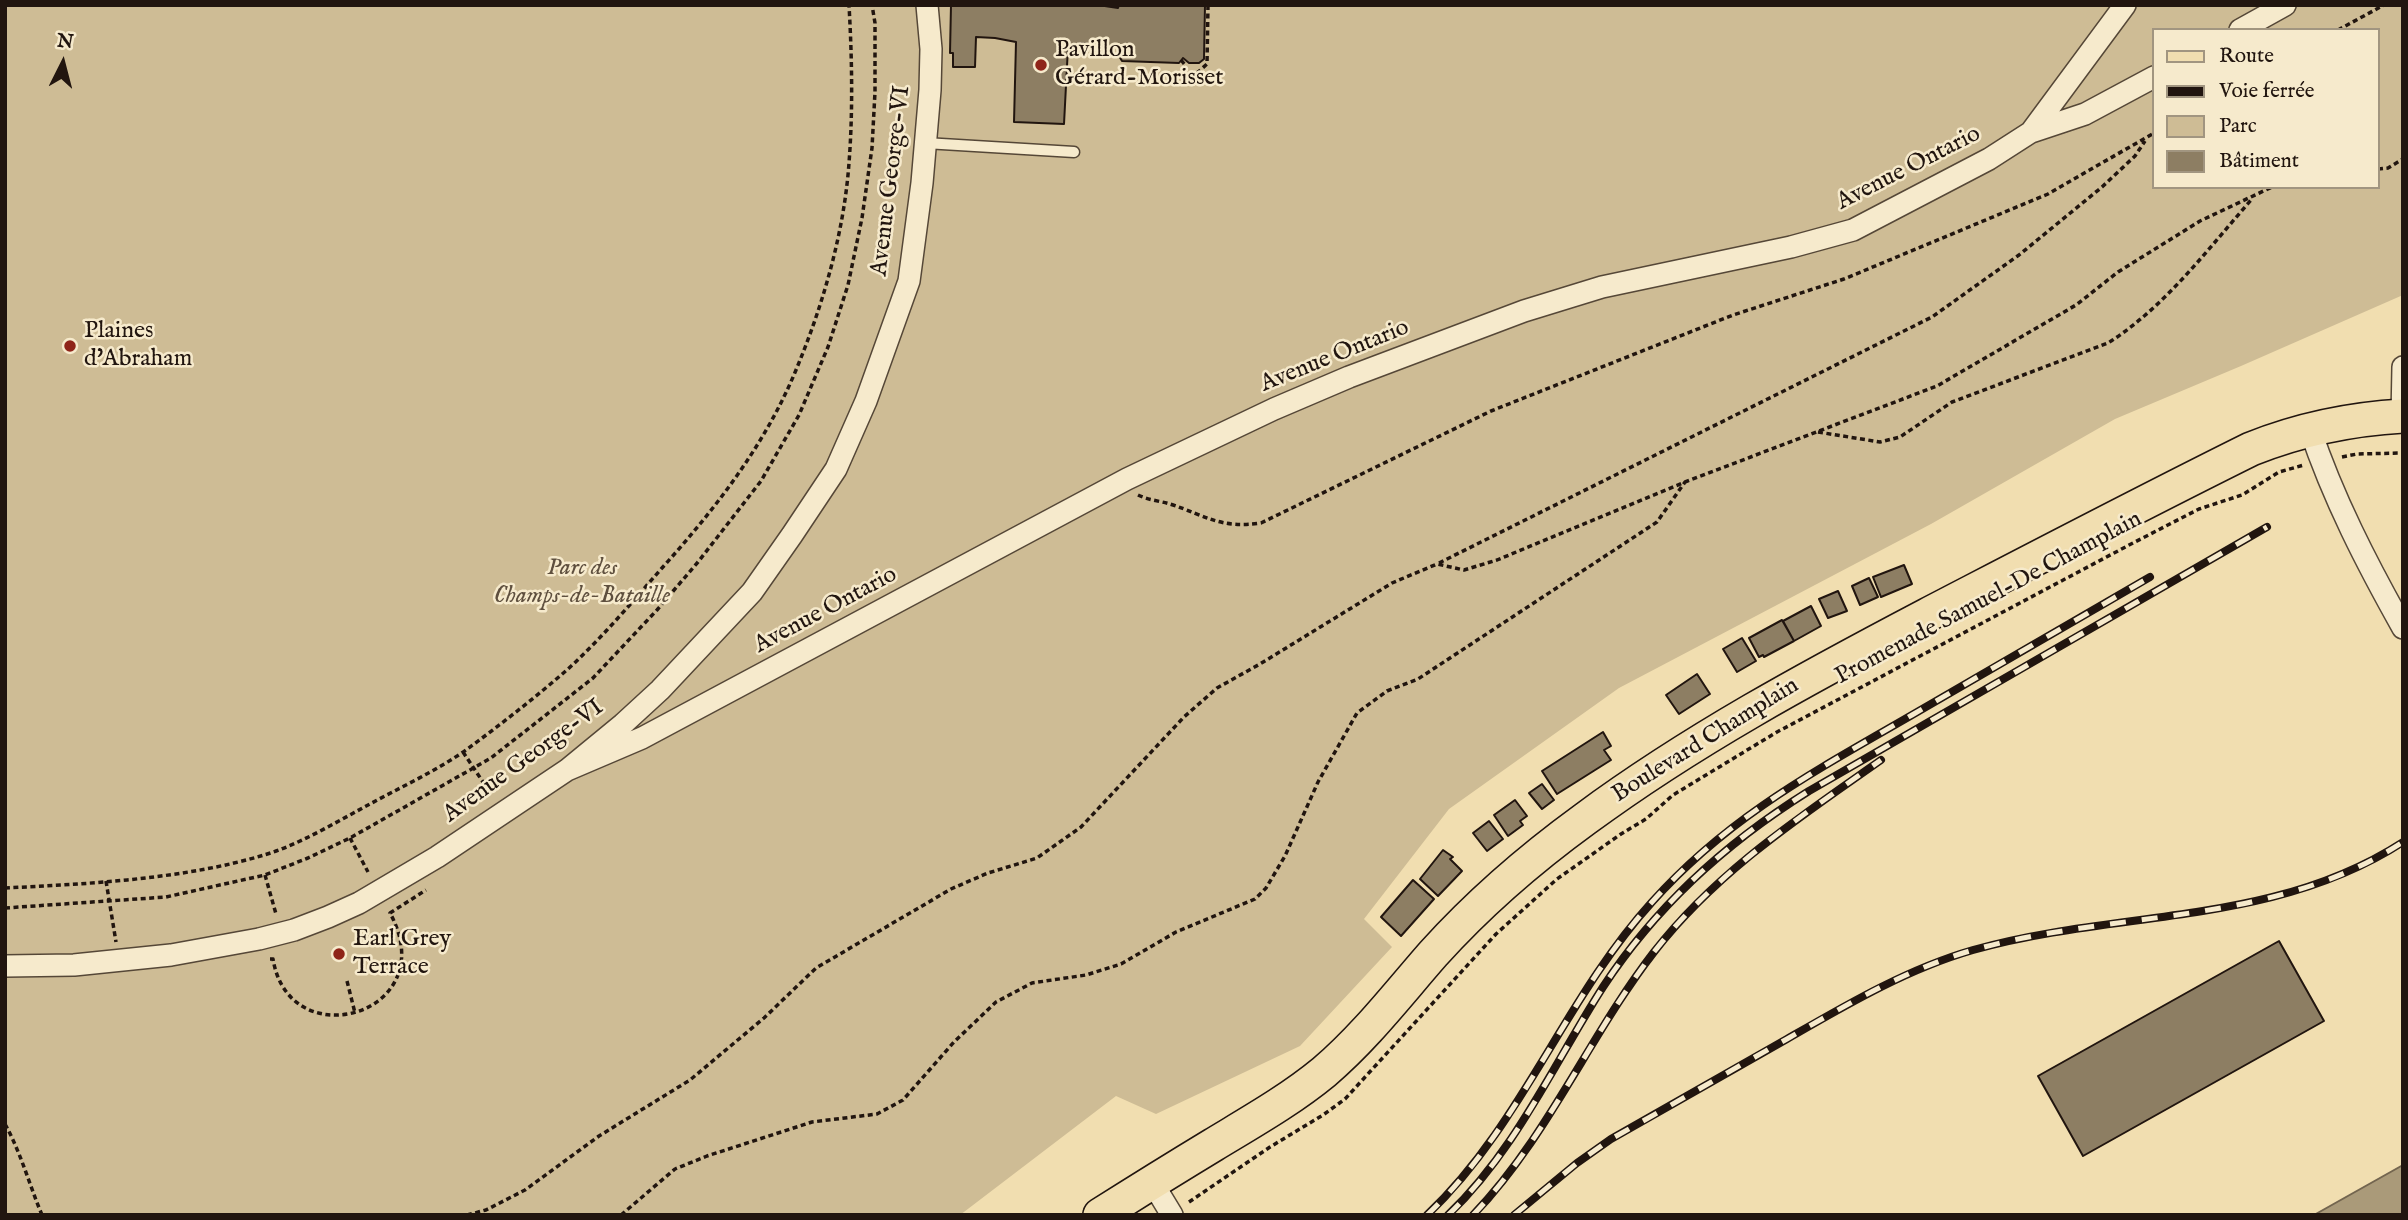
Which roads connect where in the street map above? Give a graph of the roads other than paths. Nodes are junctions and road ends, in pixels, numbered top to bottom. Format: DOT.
graph roads {
  1 [pos="927,5"];
  2 [pos="2125,5"];
  3 [pos="2285,5"];
  4 [pos="2244,28"];
  5 [pos="2152,78"];
  6 [pos="2031,132"];
  7 [pos="925,142"];
  8 [pos="1074,152"];
  9 [pos="2403,367"];
  10 [pos="2402,416"];
  11 [pos="2310,429"];
  12 [pos="2403,628"];
  13 [pos="660,690"];
  14 [pos="683,717"];
  15 [pos="567,770"];
  16 [pos="5,965"];
  17 [pos="1152,1182"];
  18 [pos="1171,1214"];
  19 [pos="1100,1215"];
  1 -- 7 [label="street, Avenue George-VI"];
  2 -- 6 [label="street"];
  3 -- 4 [label="street"];
  5 -- 6 [label="street, Avenue Ontario"];
  6 -- 14 [label="street, Avenue Ontario"];
  7 -- 8 [label="lane"];
  7 -- 13 [label="street, Avenue George-VI"];
  9 -- 10 [label="street"];
  10 -- 11 [label="main road, Boulevard Champlain"];
  11 -- 12 [label="street"];
  11 -- 17 [label="main road, Boulevard Champlain"];
  13 -- 14 [label="street"];
  13 -- 15 [label="street, Avenue George-VI"];
  14 -- 15 [label="street, Avenue Ontario"];
  15 -- 16 [label="street, Avenue George-VI"];
  17 -- 18 [label="street"];
  17 -- 19 [label="main road, Boulevard Champlain"];
}
